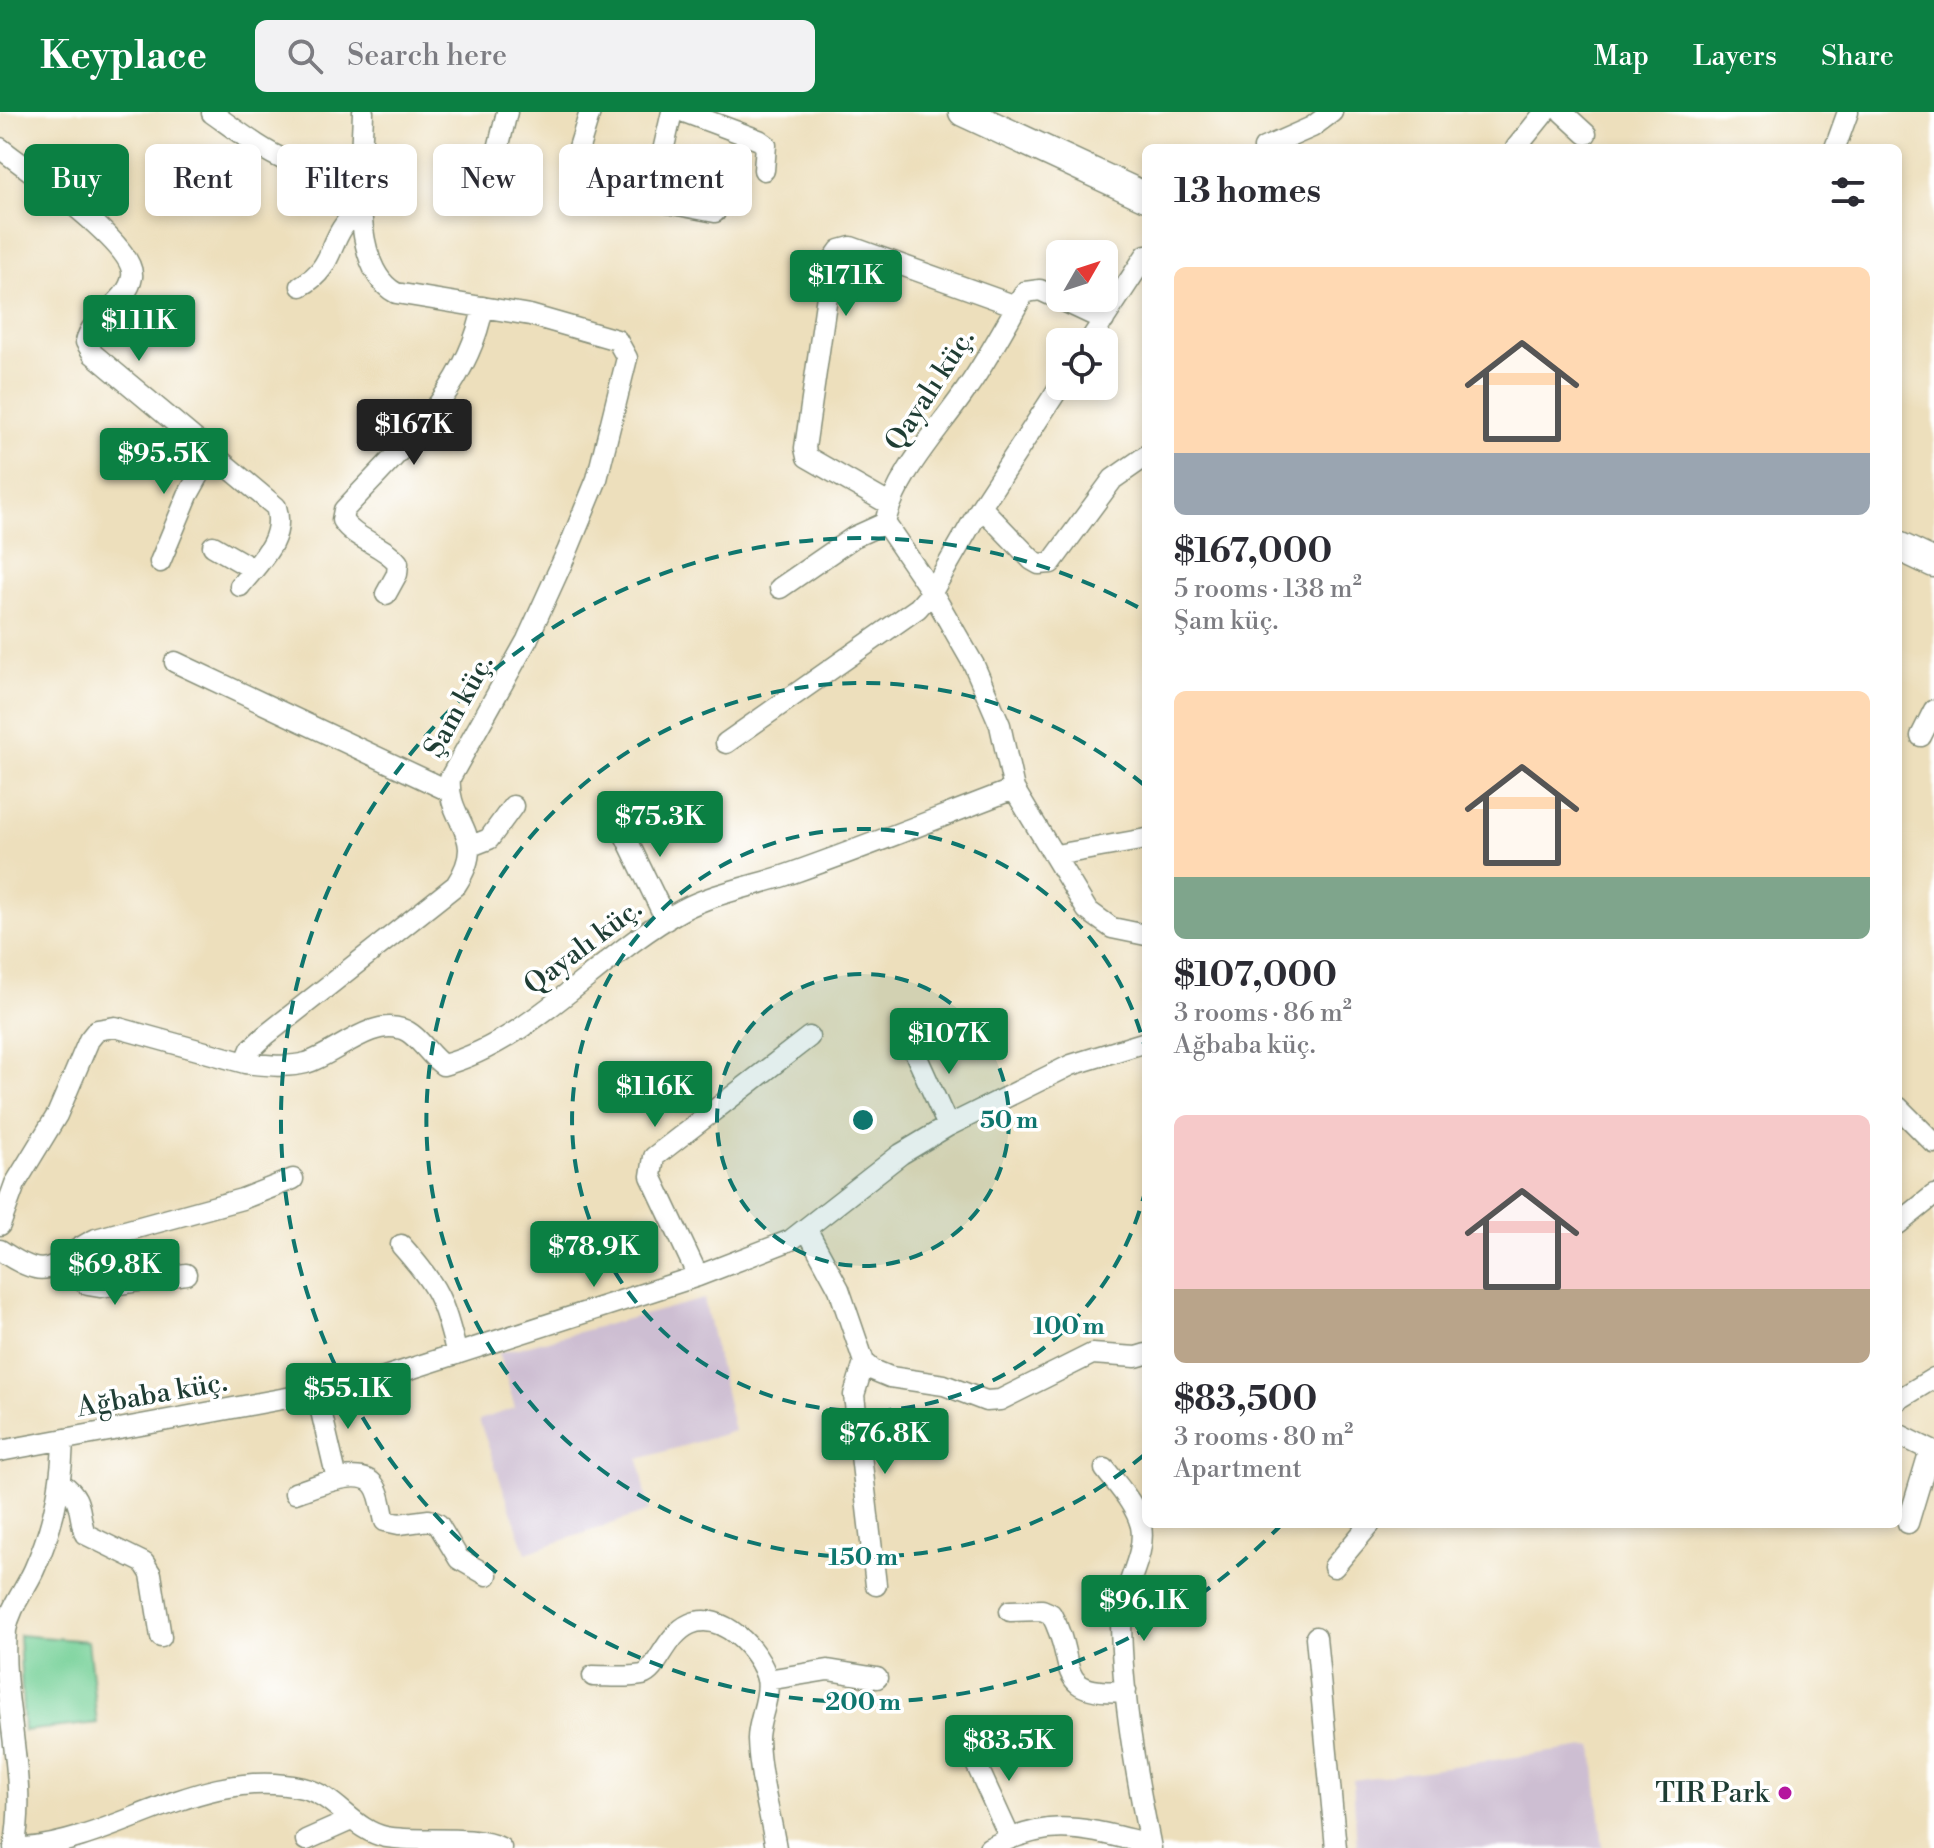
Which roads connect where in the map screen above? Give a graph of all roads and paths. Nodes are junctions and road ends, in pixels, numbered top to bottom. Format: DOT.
graph roads {
  1 [pos="363,112"];
  2 [pos="507,112"];
  3 [pos="590,112"];
  4 [pos="672,112"];
  5 [pos="684,112"];
  6 [pos="963,112"];
  7 [pos="1332,112"];
  8 [pos="1545,112"];
  9 [pos="1562,112"];
  10 [pos="1848,112"];
  11 [pos="212,113"];
  12 [pos="1306,119"];
  13 [pos="1586,134"];
  14 [pos="362,144"];
  15 [pos="499,144"];
  16 [pos="580,144"];
  17 [pos="665,144"];
  18 [pos="1270,144"];
  19 [pos="1519,144"];
  20 [pos="1836,144"];
  21 [pos="0,148"];
  22 [pos="277,157"];
  23 [pos="764,170"];
  24 [pos="1142,195"];
  25 [pos="352,216"];
  26 [pos="362,216"];
  27 [pos="1142,261"];
  28 [pos="301,286"];
  29 [pos="1016,306"];
  30 [pos="483,307"];
  31 [pos="1104,320"];
  32 [pos="1099,328"];
  33 [pos="1051,400"];
  34 [pos="212,452"];
  35 [pos="1142,459"];
  36 [pos="981,507"];
  37 [pos="887,513"];
  38 [pos="213,546"];
  39 [pos="1902,548"];
  40 [pos="160,562"];
  41 [pos="1934,563"];
  42 [pos="253,569"];
  43 [pos="240,586"];
  44 [pos="780,588"];
  45 [pos="932,592"];
  46 [pos="386,594"];
  47 [pos="175,662"];
  48 [pos="1934,710"];
  49 [pos="1921,736"];
  50 [pos="726,743"];
  51 [pos="1014,789"];
  52 [pos="449,791"];
  53 [pos="513,806"];
  54 [pos="616,817"];
  55 [pos="1142,840"];
  56 [pos="471,846"];
  57 [pos="1056,855"];
  58 [pos="666,920"];
  59 [pos="1142,934"];
  60 [pos="809,1037"];
  61 [pos="1142,1043"];
  62 [pos="911,1044"];
  63 [pos="245,1063"];
  64 [pos="1902,1111"];
  65 [pos="948,1126"];
  66 [pos="1934,1143"];
  67 [pos="293,1179"];
  68 [pos="1934,1195"];
  69 [pos="1902,1221"];
  70 [pos="0,1225"];
  71 [pos="807,1230"];
  72 [pos="401,1245"];
  73 [pos="0,1250"];
  74 [pos="60,1265"];
  75 [pos="186,1274"];
  76 [pos="698,1276"];
  77 [pos="457,1354"];
  78 [pos="864,1362"];
  79 [pos="1142,1362"];
  80 [pos="1934,1378"];
  81 [pos="317,1394"];
  82 [pos="1902,1398"];
  83 [pos="1902,1436"];
  84 [pos="63,1440"];
  85 [pos="0,1451"];
  86 [pos="1932,1451"];
  87 [pos="1105,1469"];
  88 [pos="337,1479"];
  89 [pos="62,1484"];
  90 [pos="295,1493"];
  91 [pos="1908,1523"];
  92 [pos="1367,1528"];
  93 [pos="1334,1567"];
  94 [pos="487,1575"];
  95 [pos="876,1585"];
  96 [pos="1010,1611"];
  97 [pos="161,1637"];
  98 [pos="1316,1637"];
  99 [pos="593,1676"];
  100 [pos="877,1678"];
  101 [pos="767,1680"];
  102 [pos="1126,1691"];
  103 [pos="968,1746"];
  104 [pos="351,1820"];
  105 [pos="1010,1838"];
  106 [pos="306,1840"];
  107 [pos="1150,1846"];
  108 [pos="14,1848"];
  109 [pos="25,1848"];
  110 [pos="501,1848"];
  111 [pos="776,1848"];
  112 [pos="989,1848"];
  113 [pos="1336,1848"];
  1 -- 14 [label="street, Şam küç."];
  2 -- 15 [label="street"];
  3 -- 16 [label="street"];
  4 -- 17 [label="street"];
  5 -- 23 [label="street"];
  6 -- 24 [label="main road"];
  7 -- 12 [label="street"];
  8 -- 19 [label="street"];
  9 -- 13 [label="street"];
  10 -- 20 [label="street"];
  11 -- 22 [label="street"];
  12 -- 18 [label="street"];
  21 -- 34 [label="street"];
  25 -- 28 [label="street"];
  26 -- 30 [label="street, Şam küç."];
  27 -- 31 [label="street"];
  29 -- 31 [label="street"];
  29 -- 37 [label="street, Qayalı küç."];
  29 -- 37 [label="street"];
  30 -- 46 [label="street"];
  30 -- 52 [label="street, Şam küç."];
  31 -- 32 [label="street"];
  33 -- 36 [label="street"];
  34 -- 40 [label="street"];
  34 -- 42 [label="street"];
  35 -- 36 [label="street"];
  36 -- 45 [label="street"];
  37 -- 44 [label="street"];
  37 -- 45 [label="street"];
  38 -- 42 [label="street"];
  39 -- 41 [label="main road"];
  42 -- 43 [label="street"];
  45 -- 50 [label="street"];
  45 -- 51 [label="street"];
  47 -- 52 [label="street"];
  48 -- 49 [label="street"];
  51 -- 57 [label="street"];
  51 -- 58 [label="street, Qayalı küç."];
  52 -- 56 [label="street, Şam küç."];
  53 -- 56 [label="street"];
  54 -- 58 [label="street"];
  55 -- 57 [label="street"];
  56 -- 63 [label="street"];
  57 -- 59 [label="street"];
  58 -- 63 [label="street, Qayalı küç."];
  60 -- 76 [label="street"];
  61 -- 65 [label="street, Ağbaba küç."];
  62 -- 65 [label="street"];
  63 -- 70 [label="street"];
  64 -- 66 [label="street"];
  65 -- 71 [label="street, Ağbaba küç."];
  67 -- 74 [label="street"];
  68 -- 69 [label="street"];
  71 -- 76 [label="street, Ağbaba küç."];
  71 -- 78 [label="street"];
  72 -- 77 [label="street"];
  73 -- 74 [label="street"];
  74 -- 75 [label="street"];
  76 -- 77 [label="street, Ağbaba küç."];
  77 -- 81 [label="street, Ağbaba küç."];
  78 -- 79 [label="street"];
  78 -- 95 [label="street"];
  80 -- 82 [label="street"];
  81 -- 84 [label="street, Ağbaba küç."];
  81 -- 88 [label="street"];
  83 -- 86 [label="street"];
  84 -- 85 [label="street, Ağbaba küç."];
  84 -- 89 [label="street"];
  86 -- 91 [label="street"];
  87 -- 102 [label="street"];
  88 -- 90 [label="street"];
  88 -- 94 [label="street"];
  89 -- 97 [label="street"];
  89 -- 108 [label="street"];
  92 -- 93 [label="street"];
  96 -- 102 [label="street"];
  98 -- 113 [label="street"];
  99 -- 101 [label="street"];
  100 -- 101 [label="street"];
  101 -- 111 [label="street"];
  102 -- 107 [label="street"];
  103 -- 105 [label="street"];
  104 -- 106 [label="street"];
  104 -- 109 [label="street"];
  104 -- 110 [label="street"];
  105 -- 107 [label="street"];
  105 -- 112 [label="street"];
}
